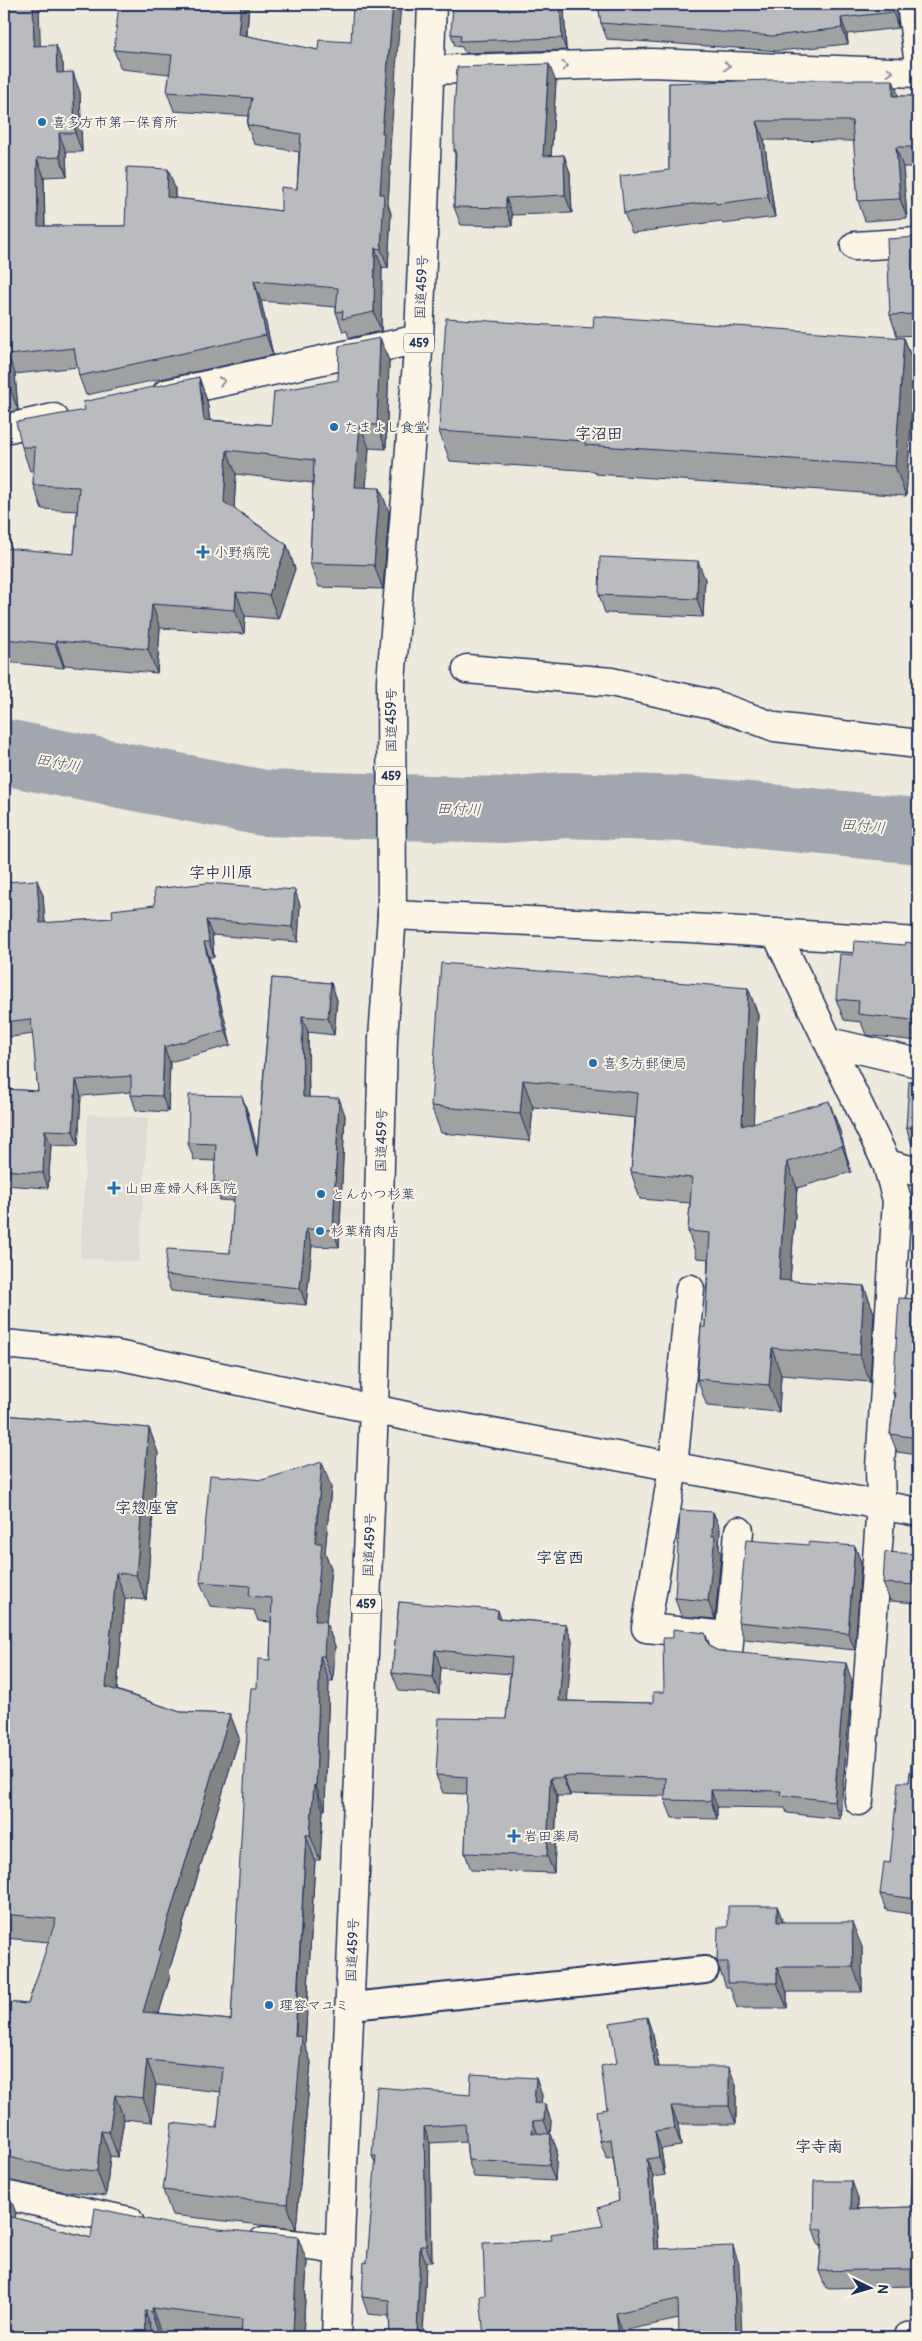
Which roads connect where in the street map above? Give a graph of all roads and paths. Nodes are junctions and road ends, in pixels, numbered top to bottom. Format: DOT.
graph roads {
  1 [pos="432,4"];
  2 [pos="911,4"];
  3 [pos="918,57"];
  4 [pos="429,70"];
  5 [pos="918,73"];
  6 [pos="918,242"];
  7 [pos="855,246"];
  8 [pos="419,339"];
  9 [pos="139,400"];
  10 [pos="81,412"];
  11 [pos="4,429"];
  12 [pos="467,668"];
  13 [pos="918,744"];
  14 [pos="392,915"];
  15 [pos="776,933"];
  16 [pos="918,942"];
  17 [pos="829,1042"];
  18 [pos="918,1063"];
  19 [pos="887,1164"];
  20 [pos="918,1172"];
  21 [pos="690,1289"];
  22 [pos="4,1344"];
  23 [pos="374,1408"];
  24 [pos="673,1468"];
  25 [pos="881,1505"];
  26 [pos="918,1512"];
  27 [pos="739,1531"];
  28 [pos="728,1636"];
  29 [pos="755,1656"];
  30 [pos="840,1664"];
  31 [pos="869,1667"];
  32 [pos="859,1801"];
  33 [pos="704,1970"];
  34 [pos="362,2005"];
  35 [pos="4,2195"];
  36 [pos="153,2226"];
  37 [pos="237,2239"];
  38 [pos="339,2251"];
  39 [pos="918,2336"];
  40 [pos="336,2337"];
  41 [pos="908,2337"];
  1 -- 4 [label="main road, 国道459号 / 459"];
  2 -- 3 [label="main road"];
  4 -- 5 [label="main road, one-way"];
  4 -- 8 [label="main road, 国道459号 / 459"];
  6 -- 7 [label="main road"];
  9 -- 8 [label="main road, one-way"];
  8 -- 14 [label="main road, 国道459号 / 459"];
  10 -- 11 [label="main road"];
  12 -- 13 [label="main road"];
  14 -- 15 [label="main road"];
  14 -- 23 [label="main road, 国道459号 / 459"];
  15 -- 16 [label="main road"];
  15 -- 17 [label="main road"];
  17 -- 18 [label="main road"];
  17 -- 19 [label="main road"];
  19 -- 20 [label="main road"];
  19 -- 25 [label="main road"];
  21 -- 24 [label="main road"];
  22 -- 23 [label="main road"];
  23 -- 24 [label="main road"];
  23 -- 38 [label="main road, 国道459号 / 459"];
  24 -- 25 [label="main road"];
  24 -- 28 [label="main road"];
  25 -- 26 [label="main road"];
  25 -- 31 [label="main road"];
  27 -- 28 [label="main road"];
  28 -- 29 [label="main road"];
  30 -- 31 [label="main road"];
  31 -- 32 [label="main road"];
  33 -- 34 [label="street"];
  35 -- 36 [label="main road"];
  37 -- 38 [label="main road"];
  38 -- 40 [label="main road, 国道459号 / 459"];
  39 -- 41 [label="main road"];
}
